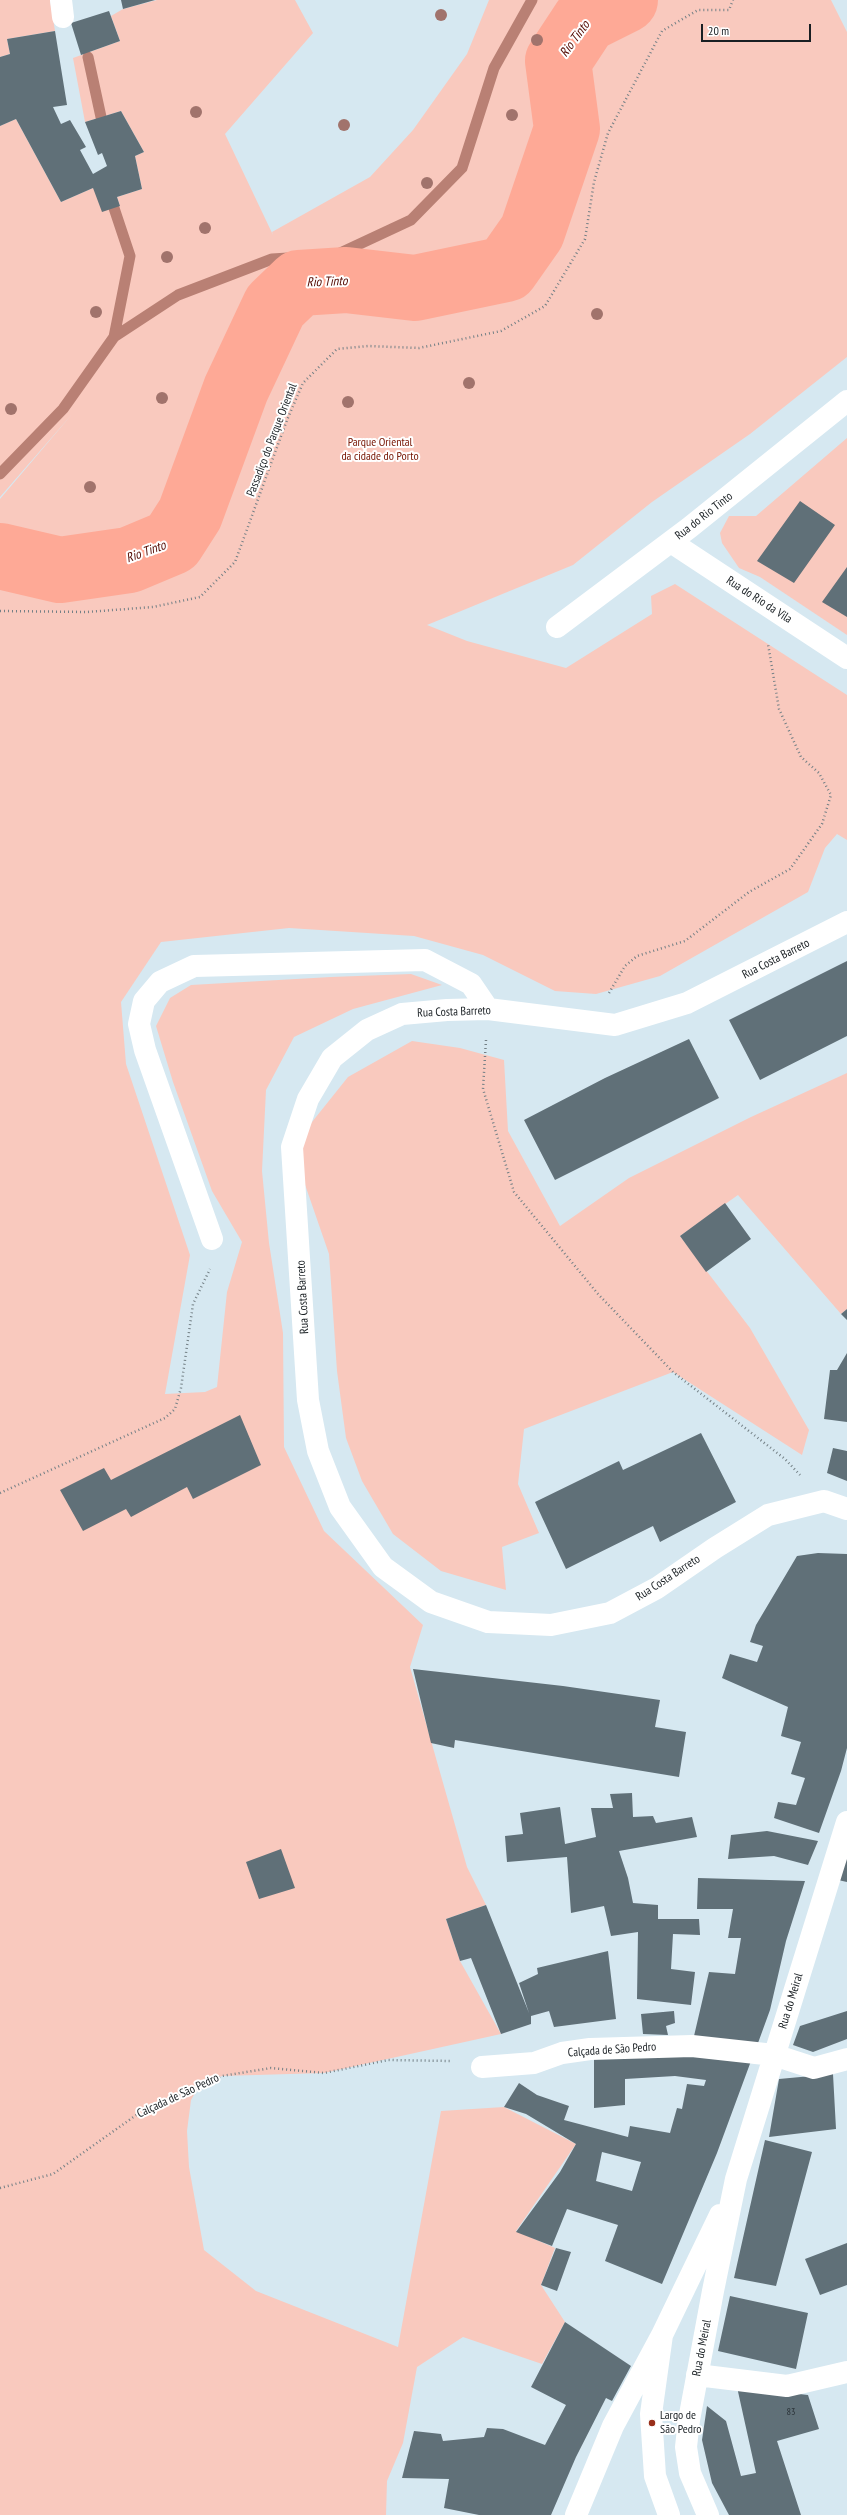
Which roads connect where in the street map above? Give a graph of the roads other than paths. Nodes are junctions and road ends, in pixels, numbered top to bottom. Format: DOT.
graph roads {
  1 [pos="847,401"];
  2 [pos="671,542"];
  3 [pos="557,627"];
  4 [pos="847,658"];
  5 [pos="847,922"];
  6 [pos="488,1010"];
  7 [pos="212,1239"];
  8 [pos="847,1509"];
  9 [pos="847,1822"];
  10 [pos="774,2055"];
  11 [pos="847,2059"];
  12 [pos="482,2067"];
  13 [pos="736,2179"];
  14 [pos="662,2335"];
  15 [pos="847,2372"];
  16 [pos="697,2375"];
  17 [pos="576,2515"];
  18 [pos="669,2515"];
  19 [pos="708,2515"];
  1 -- 2 [label="street, Rua do Rio Tinto"];
  2 -- 3 [label="street, Rua do Rio Tinto"];
  2 -- 4 [label="street, Rua do Rio da Vila"];
  5 -- 6 [label="street, Rua Costa Barreto"];
  6 -- 7 [label="street"];
  6 -- 8 [label="street, Rua Costa Barreto"];
  9 -- 10 [label="street, Rua do Meiral"];
  10 -- 11 [label="street, Calçada de São Pedro"];
  10 -- 12 [label="street, Calçada de São Pedro"];
  10 -- 13 [label="street, Rua do Meiral"];
  13 -- 14 [label="street, Rua do Meiral"];
  13 -- 16 [label="street, Rua do Meiral"];
  14 -- 17 [label="street"];
  14 -- 18 [label="street"];
  15 -- 16 [label="street"];
  16 -- 19 [label="street, Rua do Meiral"];
}
